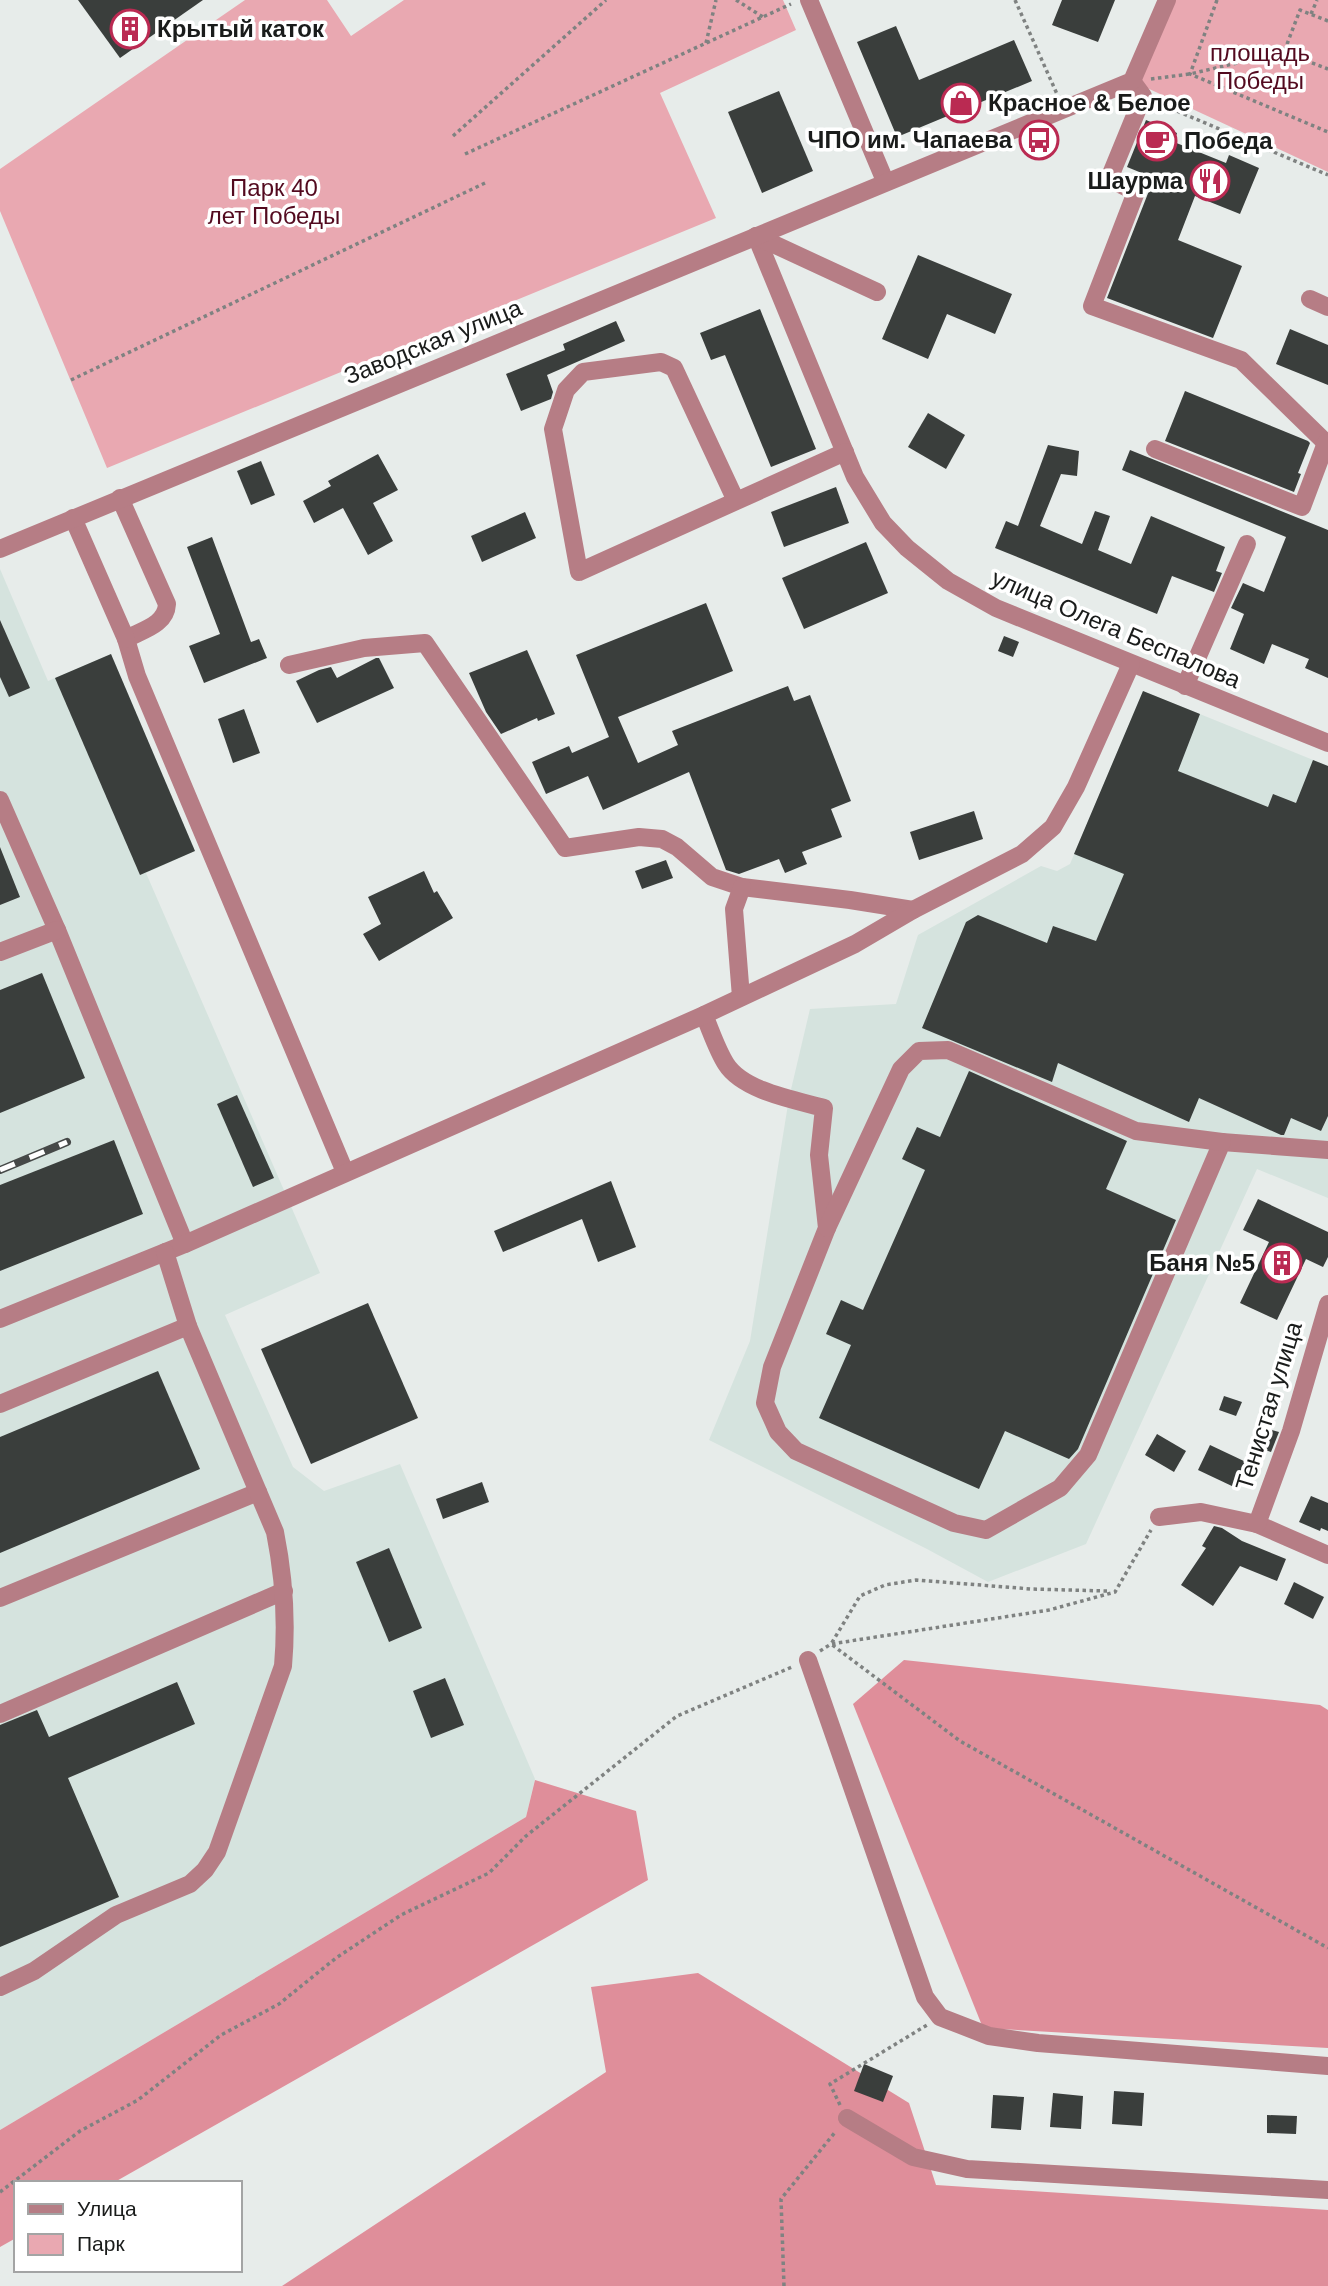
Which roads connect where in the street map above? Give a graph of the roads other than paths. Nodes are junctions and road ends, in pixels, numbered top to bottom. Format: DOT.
graph roads {
  1 [pos="809,0"];
  2 [pos="1167,0"];
  3 [pos="1132,81"];
  4 [pos="885,181"];
  5 [pos="756,236"];
  6 [pos="877,292"];
  7 [pos="1310,299"];
  8 [pos="1328,307"];
  9 [pos="1327,444"];
  10 [pos="1155,449"];
  11 [pos="845,453"];
  12 [pos="120,498"];
  13 [pos="736,501"];
  14 [pos="73,518"];
  15 [pos="1247,544"];
  16 [pos="0,549"];
  17 [pos="126,639"];
  18 [pos="1131,664"];
  19 [pos="289,665"];
  20 [pos="1185,686"];
  21 [pos="1328,743"];
  22 [pos="0,800"];
  23 [pos="742,887"];
  24 [pos="913,910"];
  25 [pos="57,930"];
  26 [pos="0,952"];
  27 [pos="741,997"];
  28 [pos="704,1015"];
  29 [pos="1222,1142"];
  30 [pos="1328,1150"];
  31 [pos="345,1172"];
  32 [pos="827,1228"];
  33 [pos="185,1244"];
  34 [pos="165,1252"];
  35 [pos="1328,1304"];
  36 [pos="0,1319"];
  37 [pos="188,1326"];
  38 [pos="0,1404"];
  39 [pos="258,1492"];
  40 [pos="1159,1517"];
  41 [pos="1257,1524"];
  42 [pos="1328,1555"];
  43 [pos="284,1591"];
  44 [pos="0,1598"];
  45 [pos="808,1660"];
  46 [pos="0,1714"];
  47 [pos="0,1987"];
  48 [pos="1328,2066"];
  49 [pos="847,2119"];
  50 [pos="1328,2190"];
  1 -- 4 [label="street"];
  2 -- 3 [label="street"];
  3 -- 4 [label="street, Заводская улица"];
  3 -- 9 [label="street"];
  4 -- 5 [label="street, Заводская улица"];
  5 -- 6 [label="street"];
  5 -- 11 [label="street, улица Олега Беспалова"];
  5 -- 12 [label="street, Заводская улица"];
  7 -- 8 [label="street"];
  9 -- 10 [label="street"];
  11 -- 13 [label="street"];
  11 -- 18 [label="street, улица Олега Беспалова"];
  12 -- 14 [label="street, Заводская улица"];
  12 -- 17 [label="street"];
  13 -- 13 [label="street"];
  14 -- 16 [label="street, Заводская улица"];
  14 -- 17 [label="street"];
  15 -- 20 [label="street"];
  17 -- 31 [label="street"];
  18 -- 20 [label="street, улица Олега Беспалова"];
  18 -- 24 [label="street"];
  19 -- 23 [label="street"];
  20 -- 21 [label="street, улица Олега Беспалова"];
  22 -- 25 [label="street"];
  23 -- 24 [label="street"];
  23 -- 27 [label="street"];
  24 -- 27 [label="street"];
  25 -- 26 [label="street"];
  25 -- 33 [label="street"];
  27 -- 28 [label="street"];
  28 -- 31 [label="street"];
  28 -- 32 [label="street"];
  29 -- 30 [label="street"];
  29 -- 32 [label="street"];
  29 -- 32 [label="street"];
  31 -- 33 [label="street"];
  33 -- 34 [label="street"];
  34 -- 36 [label="street"];
  34 -- 37 [label="street"];
  35 -- 41 [label="street, Тенистая улица"];
  37 -- 38 [label="street"];
  37 -- 39 [label="street"];
  39 -- 43 [label="street"];
  39 -- 44 [label="street"];
  40 -- 41 [label="street"];
  41 -- 42 [label="street"];
  43 -- 46 [label="street"];
  43 -- 47 [label="street"];
  45 -- 48 [label="street"];
  49 -- 50 [label="street"];
}
